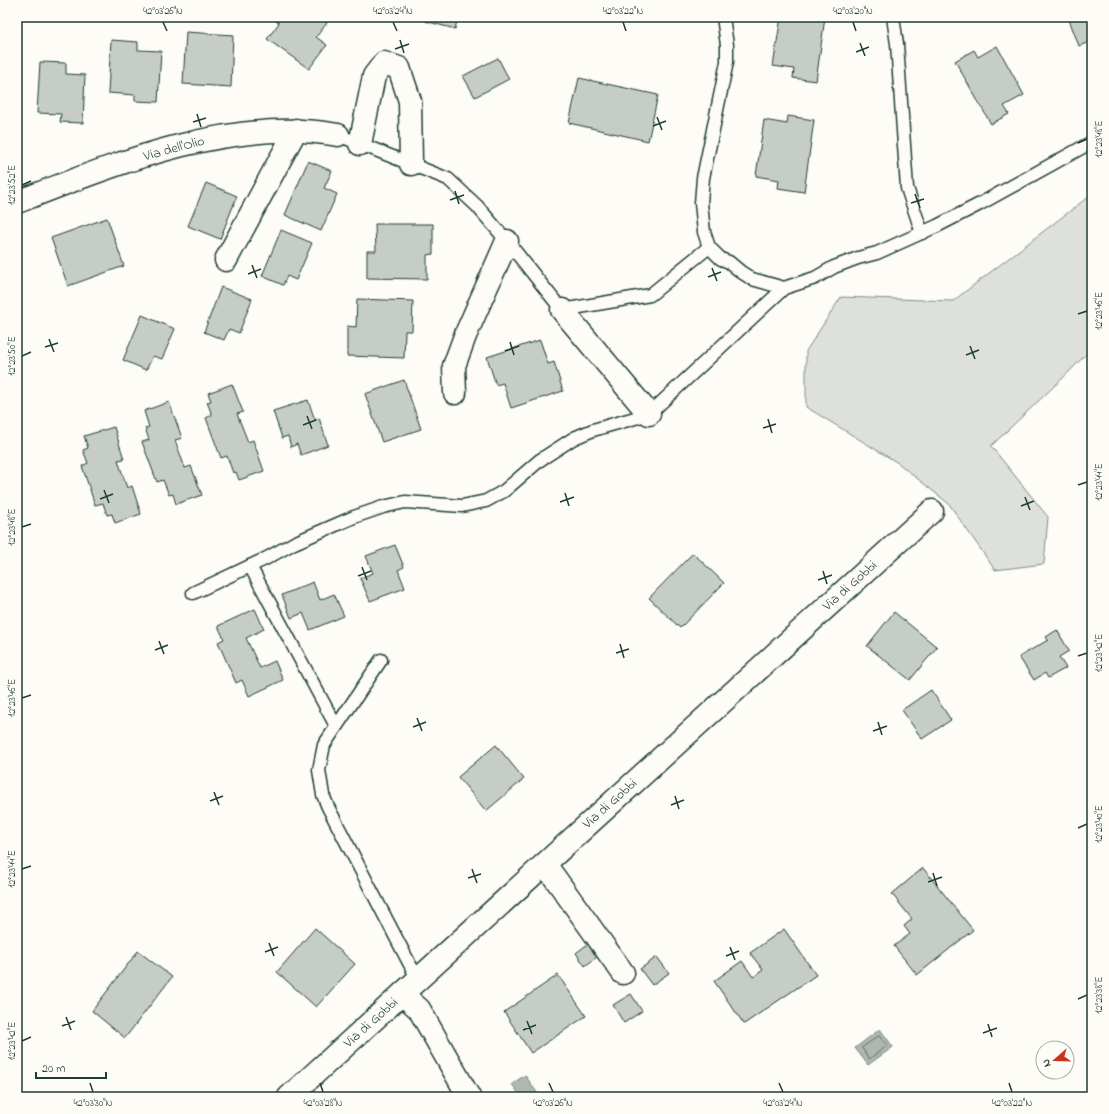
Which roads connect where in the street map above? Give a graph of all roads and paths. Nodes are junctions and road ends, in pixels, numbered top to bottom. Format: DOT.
graph roads {
  1 [pos="723,17"];
  2 [pos="893,17"];
  3 [pos="296,130"];
  4 [pos="338,135"];
  5 [pos="1092,142"];
  6 [pos="360,144"];
  7 [pos="411,164"];
  8 [pos="17,202"];
  9 [pos="922,233"];
  10 [pos="507,241"];
  11 [pos="709,246"];
  12 [pos="226,260"];
  13 [pos="784,288"];
  14 [pos="562,310"];
  15 [pos="455,394"];
  16 [pos="649,414"];
  17 [pos="932,511"];
  18 [pos="250,566"];
  19 [pos="193,594"];
  20 [pos="381,660"];
  21 [pos="336,726"];
  22 [pos="546,864"];
  23 [pos="623,973"];
  24 [pos="410,987"];
  25 [pos="289,1097"];
  26 [pos="469,1097"];
  1 -- 11 [label="lane"];
  2 -- 9 [label="lane"];
  3 -- 4 [label="street, Via dell'Olio"];
  3 -- 8 [label="street, Via dell'Olio"];
  3 -- 12 [label="street"];
  4 -- 6 [label="lane"];
  5 -- 9 [label="lane"];
  6 -- 7 [label="lane"];
  6 -- 7 [label="street"];
  7 -- 10 [label="lane"];
  9 -- 13 [label="lane"];
  10 -- 14 [label="lane"];
  10 -- 15 [label="street"];
  11 -- 13 [label="lane"];
  11 -- 14 [label="lane"];
  13 -- 16 [label="lane"];
  14 -- 16 [label="street"];
  16 -- 18 [label="lane"];
  17 -- 22 [label="street, Via di Gobbi"];
  18 -- 19 [label="lane"];
  18 -- 21 [label="lane"];
  20 -- 21 [label="lane"];
  21 -- 24 [label="lane"];
  22 -- 23 [label="street"];
  22 -- 24 [label="street, Via di Gobbi"];
  24 -- 25 [label="street, Via di Gobbi"];
  24 -- 26 [label="street"];
}
